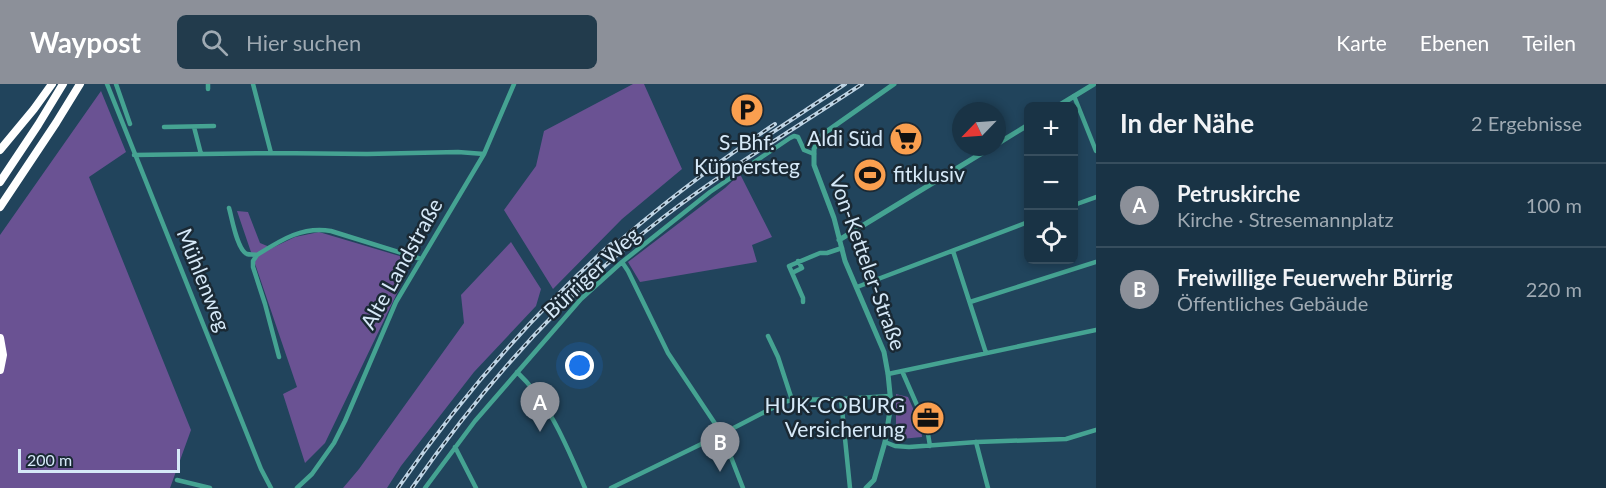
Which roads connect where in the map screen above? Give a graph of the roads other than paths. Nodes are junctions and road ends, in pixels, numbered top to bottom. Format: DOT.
graph roads {
  1 [pos="52,84"];
  2 [pos="63,84"];
  3 [pos="80,84"];
  4 [pos="107,84"];
  5 [pos="116,84"];
  6 [pos="253,84"];
  7 [pos="514,84"];
  8 [pos="894,84"];
  9 [pos="1094,84"];
  10 [pos="1074,96"];
  11 [pos="1064,102"];
  12 [pos="130,124"];
  13 [pos="214,126"];
  14 [pos="164,127"];
  15 [pos="194,127"];
  16 [pos="1024,128"];
  17 [pos="1006,139"];
  18 [pos="0,150"];
  19 [pos="1096,151"];
  20 [pos="201,153"];
  21 [pos="271,153"];
  22 [pos="134,154"];
  23 [pos="484,154"];
  24 [pos="814,154"];
  25 [pos="977,156"];
  26 [pos="0,182"];
  27 [pos="1096,197"];
  28 [pos="1078,204"];
  29 [pos="0,207"];
  30 [pos="229,208"];
  31 [pos="1024,224"];
  32 [pos="839,240"];
  33 [pos="842,248"];
  34 [pos="953,251"];
  35 [pos="256,255"];
  36 [pos="422,259"];
  37 [pos="622,262"];
  38 [pos="1096,262"];
  39 [pos="857,287"];
  40 [pos="803,302"];
  41 [pos="970,302"];
  42 [pos="1096,330"];
  43 [pos="768,336"];
  44 [pos="0,338"];
  45 [pos="986,353"];
  46 [pos="279,357"];
  47 [pos="0,370"];
  48 [pos="903,371"];
  49 [pos="517,372"];
  50 [pos="888,374"];
  51 [pos="890,396"];
  52 [pos="842,399"];
  53 [pos="792,400"];
  54 [pos="1096,430"];
  55 [pos="722,434"];
  56 [pos="885,442"];
  57 [pos="976,442"];
  58 [pos="930,446"];
  59 [pos="455,447"];
  60 [pos="177,480"];
  61 [pos="210,488"];
  62 [pos="271,488"];
  63 [pos="297,488"];
  64 [pos="425,488"];
  65 [pos="476,488"];
  66 [pos="585,488"];
  67 [pos="611,488"];
  68 [pos="743,488"];
  69 [pos="850,488"];
  70 [pos="866,488"];
  71 [pos="988,488"];
  1 -- 18 [label="highway"];
  2 -- 26 [label="highway"];
  3 -- 29 [label="highway"];
  4 -- 22 [label="street, Mühlenweg"];
  5 -- 12 [label="street"];
  6 -- 21 [label="street"];
  7 -- 23 [label="street, Alte Landstraße"];
  8 -- 24 [label="street, Von-Ketteler-Straße"];
  9 -- 10 [label="street"];
  10 -- 11 [label="street"];
  10 -- 19 [label="street"];
  13 -- 15 [label="street"];
  14 -- 15 [label="street"];
  15 -- 20 [label="street"];
  16 -- 17 [label="street"];
  20 -- 21 [label="street"];
  20 -- 22 [label="street"];
  21 -- 23 [label="street"];
  22 -- 62 [label="street, Mühlenweg"];
  23 -- 36 [label="street, Alte Landstraße"];
  24 -- 32 [label="street, Von-Ketteler-Straße"];
  24 -- 37 [label="street, Bürriger Weg"];
  25 -- 32 [label="street"];
  27 -- 28 [label="street"];
  30 -- 35 [label="street"];
  31 -- 34 [label="street"];
  32 -- 33 [label="street, Von-Ketteler-Straße"];
  33 -- 39 [label="street, Von-Ketteler-Straße"];
  33 -- 40 [label="street"];
  34 -- 39 [label="street"];
  34 -- 41 [label="street"];
  35 -- 36 [label="street"];
  35 -- 46 [label="street"];
  36 -- 63 [label="street, Alte Landstraße"];
  37 -- 49 [label="street, Bürriger Weg"];
  37 -- 55 [label="street"];
  38 -- 41 [label="street"];
  39 -- 50 [label="street, Von-Ketteler-Straße"];
  41 -- 45 [label="street"];
  42 -- 45 [label="street"];
  43 -- 53 [label="street"];
  44 -- 47 [label="highway"];
  45 -- 48 [label="street"];
  48 -- 50 [label="street"];
  48 -- 58 [label="street, Von-Ketteler-Straße"];
  49 -- 59 [label="street, Bürriger Weg"];
  49 -- 66 [label="street"];
  50 -- 51 [label="street, Von-Ketteler-Straße"];
  51 -- 52 [label="street"];
  51 -- 56 [label="street, Von-Ketteler-Straße"];
  52 -- 53 [label="street"];
  52 -- 69 [label="street"];
  53 -- 55 [label="street"];
  54 -- 57 [label="street"];
  55 -- 67 [label="street"];
  55 -- 68 [label="street"];
  56 -- 58 [label="street"];
  56 -- 70 [label="street, Von-Ketteler-Straße"];
  57 -- 58 [label="street"];
  57 -- 71 [label="street"];
  59 -- 64 [label="street, Bürriger Weg"];
  59 -- 65 [label="street"];
  60 -- 61 [label="street"];
}
